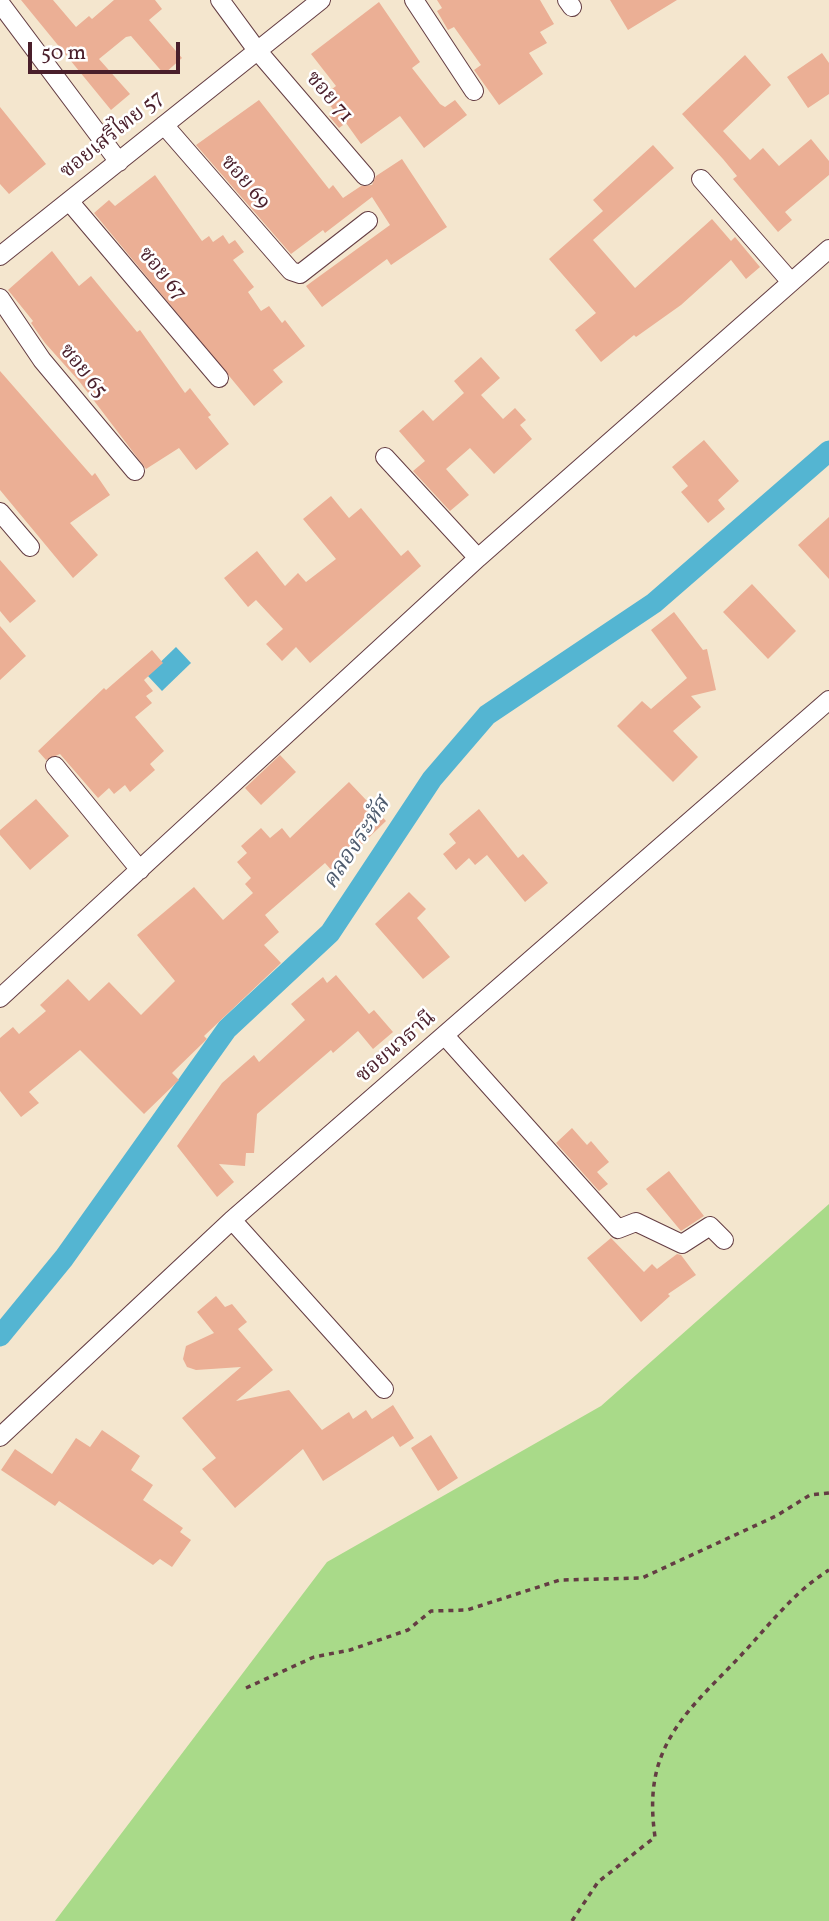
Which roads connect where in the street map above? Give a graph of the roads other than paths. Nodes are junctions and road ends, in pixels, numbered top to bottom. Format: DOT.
graph roads {
  1 [pos="220,0"];
  2 [pos="321,0"];
  3 [pos="414,0"];
  4 [pos="0,3"];
  5 [pos="256,49"];
  6 [pos="474,91"];
  7 [pos="164,125"];
  8 [pos="119,162"];
  9 [pos="365,176"];
  10 [pos="701,179"];
  11 [pos="69,201"];
  12 [pos="368,221"];
  13 [pos="829,249"];
  14 [pos="0,256"];
  15 [pos="791,282"];
  16 [pos="0,298"];
  17 [pos="219,377"];
  18 [pos="385,457"];
  19 [pos="135,471"];
  20 [pos="0,512"];
  21 [pos="30,547"];
  22 [pos="478,558"];
  23 [pos="829,700"];
  24 [pos="55,766"];
  25 [pos="140,870"];
  26 [pos="0,998"];
  27 [pos="446,1037"];
  28 [pos="232,1220"];
  29 [pos="724,1240"];
  30 [pos="384,1389"];
  31 [pos="0,1437"];
  1 -- 5 [label="street, ซอย 71"];
  2 -- 5 [label="street, ซอยเสรีไทย 57"];
  3 -- 6 [label="street"];
  4 -- 8 [label="street"];
  5 -- 7 [label="street, ซอยเสรีไทย 57"];
  5 -- 9 [label="street, ซอย 71"];
  7 -- 8 [label="street, ซอยเสรีไทย 57"];
  7 -- 12 [label="street, ซอย 69"];
  8 -- 11 [label="street, ซอยเสรีไทย 57"];
  10 -- 15 [label="street"];
  11 -- 14 [label="street, ซอยเสรีไทย 57"];
  11 -- 17 [label="street, ซอย 67"];
  13 -- 15 [label="street"];
  15 -- 22 [label="street"];
  16 -- 19 [label="street, ซอย 65"];
  18 -- 22 [label="street"];
  20 -- 21 [label="street"];
  22 -- 25 [label="street"];
  23 -- 27 [label="street, ซอยนวธานี"];
  24 -- 25 [label="street"];
  25 -- 26 [label="street"];
  27 -- 28 [label="street, ซอยนวธานี"];
  27 -- 29 [label="street"];
  28 -- 30 [label="street"];
  28 -- 31 [label="street, ซอยนวธานี"];
}
